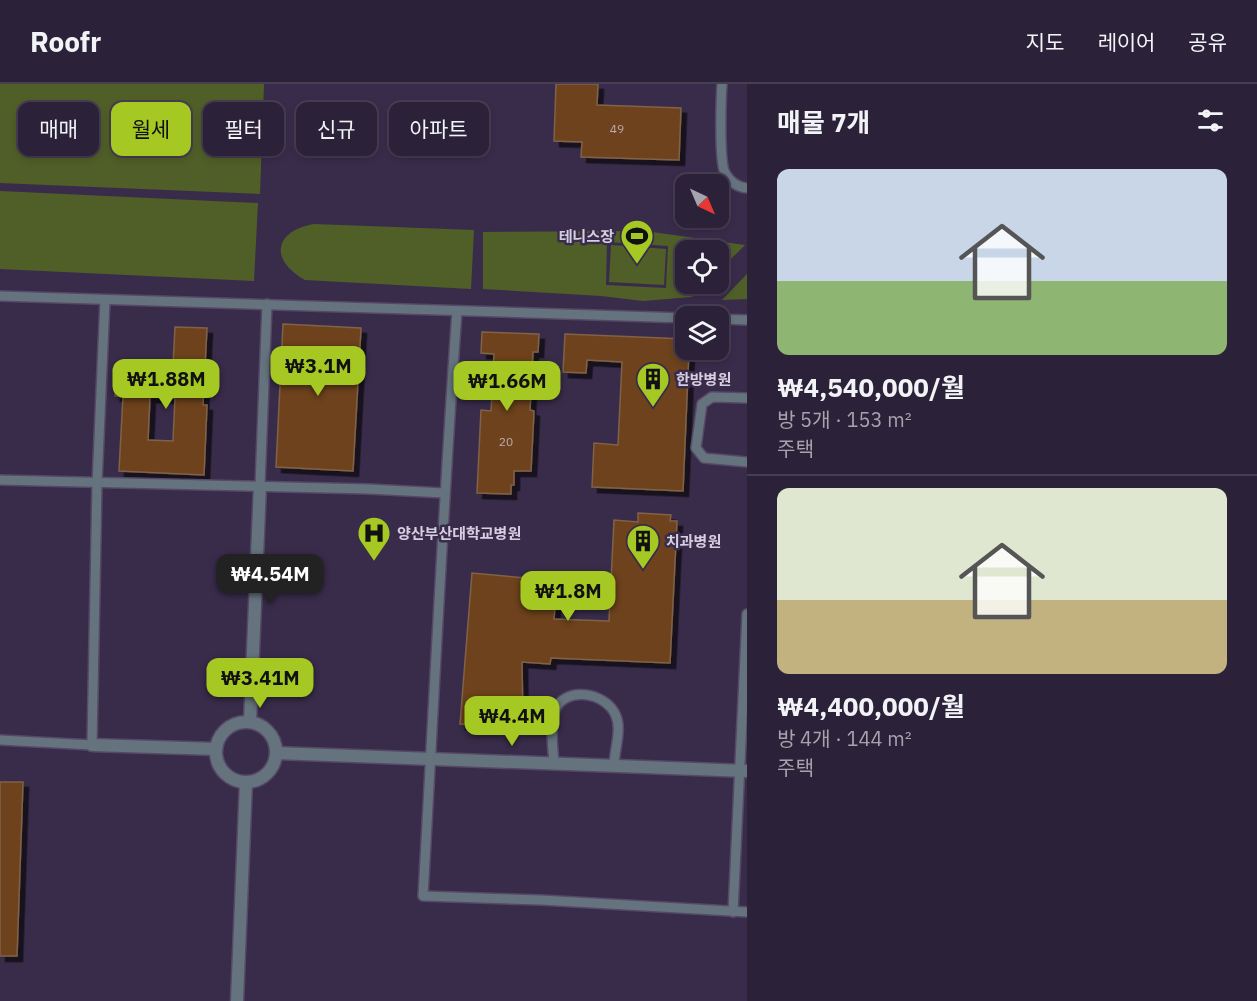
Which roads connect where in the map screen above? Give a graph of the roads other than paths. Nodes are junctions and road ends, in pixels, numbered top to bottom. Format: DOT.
graph roads {
  1 [pos="722,84"];
  2 [pos="747,188"];
  3 [pos="0,296"];
  4 [pos="105,300"];
  5 [pos="267,304"];
  6 [pos="456,311"];
  7 [pos="675,318"];
  8 [pos="729,319"];
  9 [pos="747,320"];
  10 [pos="747,398"];
  11 [pos="747,462"];
  12 [pos="0,480"];
  13 [pos="97,483"];
  14 [pos="260,486"];
  15 [pos="444,493"];
  16 [pos="747,614"];
  17 [pos="250,722"];
  18 [pos="0,740"];
  19 [pos="92,745"];
  20 [pos="216,749"];
  21 [pos="276,753"];
  22 [pos="431,760"];
  23 [pos="554,764"];
  24 [pos="614,766"];
  25 [pos="744,771"];
  26 [pos="246,782"];
  27 [pos="733,912"];
  28 [pos="747,912"];
  29 [pos="237,1001"];
  1 -- 2 [label="lane"];
  3 -- 4 [label="lane"];
  4 -- 5 [label="lane"];
  4 -- 13 [label="lane"];
  5 -- 6 [label="lane"];
  5 -- 14 [label="lane"];
  6 -- 7 [label="lane"];
  6 -- 15 [label="lane"];
  8 -- 9 [label="lane"];
  10 -- 11 [label="lane"];
  12 -- 13 [label="lane"];
  13 -- 14 [label="lane"];
  13 -- 19 [label="lane"];
  14 -- 15 [label="lane"];
  14 -- 17 [label="street"];
  15 -- 22 [label="lane"];
  16 -- 25 [label="lane"];
  17 -- 20 [label="street"];
  17 -- 21 [label="street"];
  18 -- 19 [label="lane"];
  19 -- 20 [label="street"];
  20 -- 26 [label="street"];
  21 -- 22 [label="street"];
  21 -- 26 [label="street"];
  22 -- 23 [label="street"];
  22 -- 27 [label="lane"];
  23 -- 24 [label="street"];
  23 -- 24 [label="lane"];
  24 -- 25 [label="street"];
  25 -- 27 [label="lane"];
  26 -- 29 [label="street"];
  27 -- 28 [label="lane"];
}
